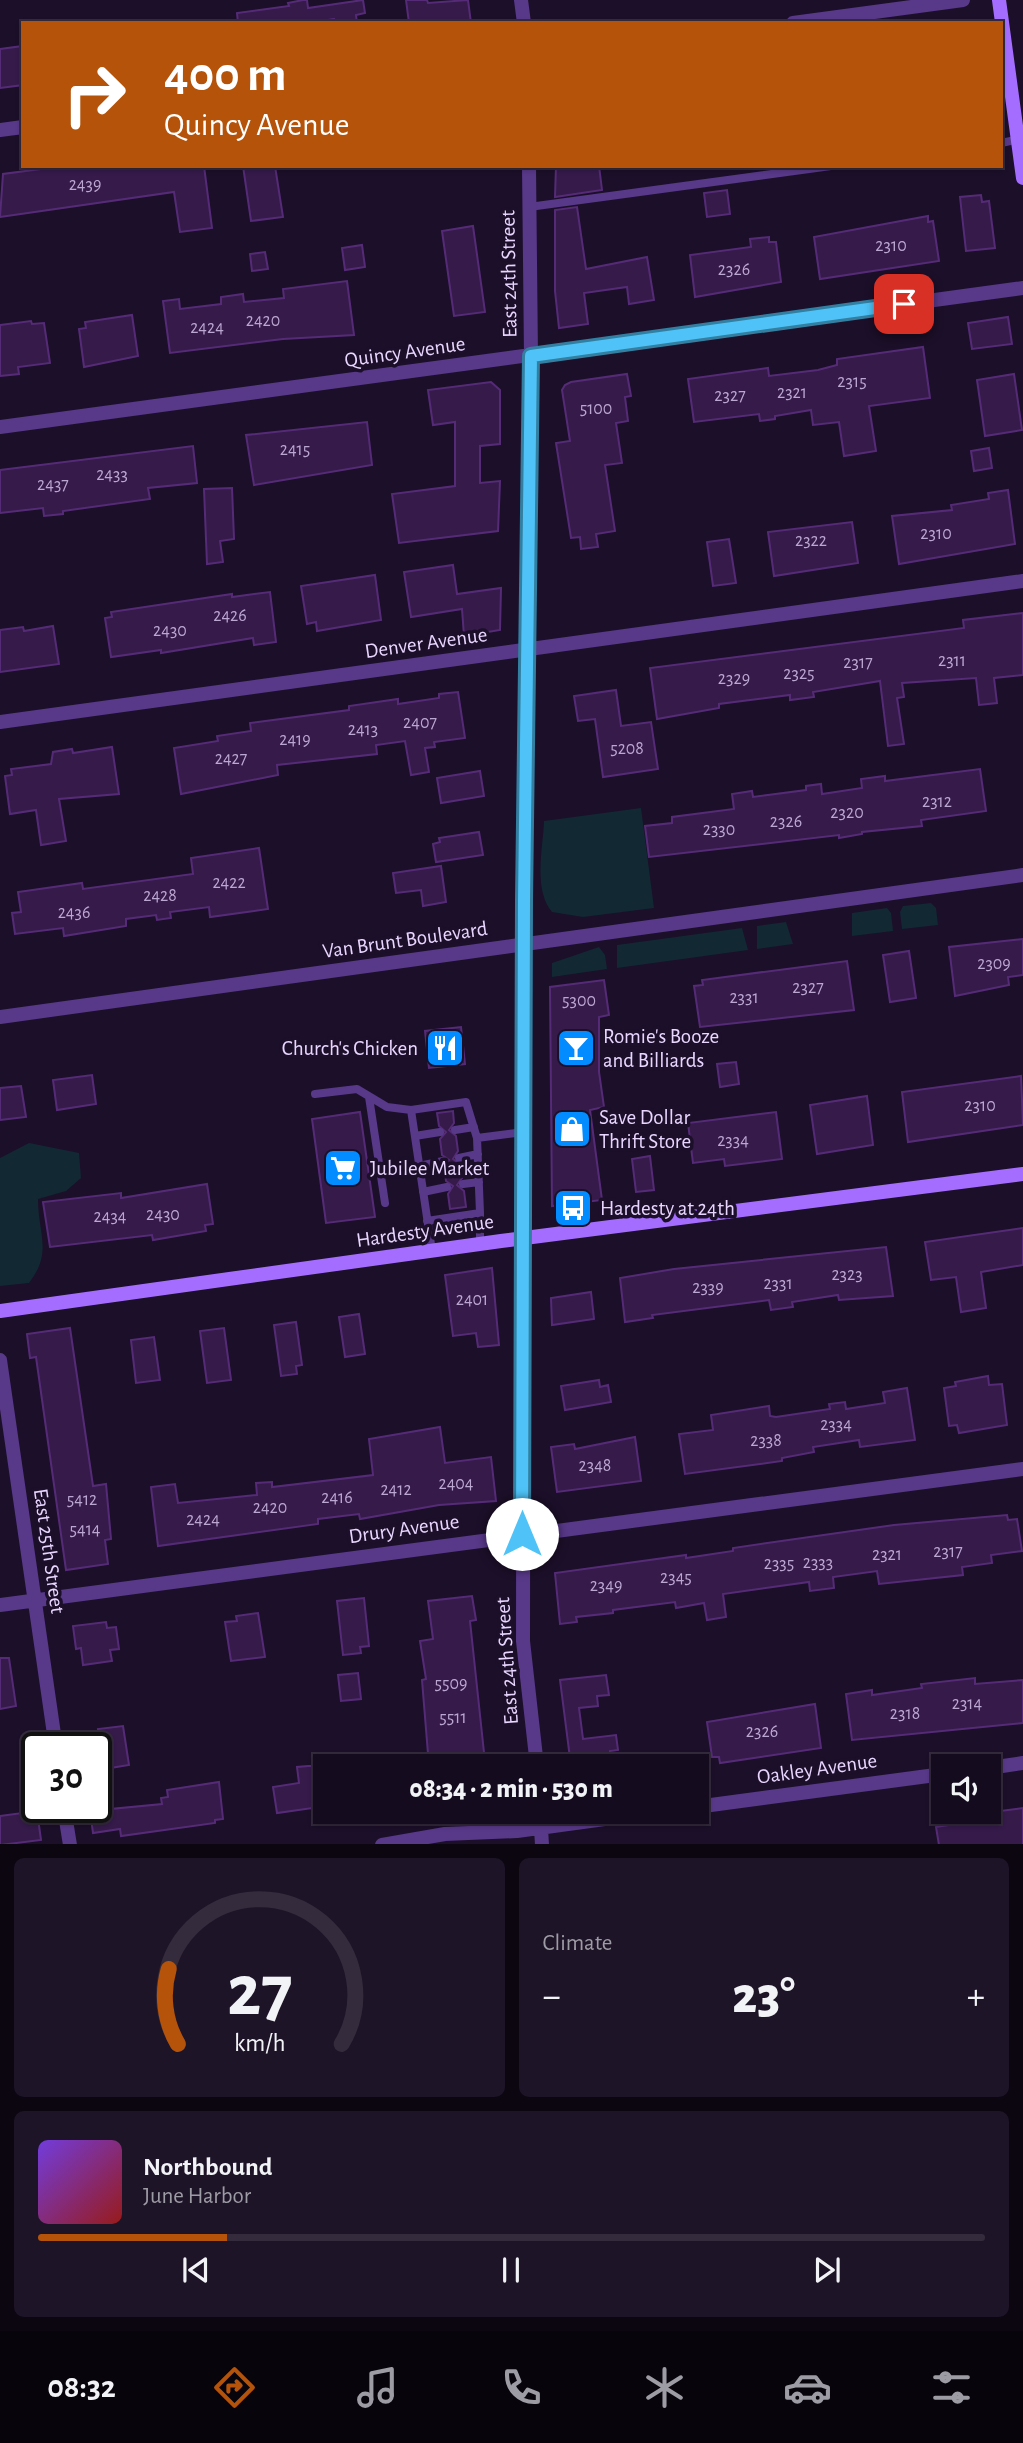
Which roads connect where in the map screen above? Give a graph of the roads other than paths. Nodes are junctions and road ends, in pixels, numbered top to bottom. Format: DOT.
graph roads {
  1 [pos="521,0"];
  2 [pos="963,0"];
  3 [pos="999,0"];
  4 [pos="524,21"];
  5 [pos="808,21"];
  6 [pos="1002,21"];
  7 [pos="1003,26"];
  8 [pos="21,127"];
  9 [pos="0,130"];
  10 [pos="1020,139"];
  11 [pos="529,168"];
  12 [pos="816,168"];
  13 [pos="1023,178"];
  14 [pos="529,207"];
  15 [pos="1023,288"];
  16 [pos="531,356"];
  17 [pos="0,427"];
  18 [pos="1023,581"];
  19 [pos="527,650"];
  20 [pos="0,722"];
  21 [pos="1023,875"];
  22 [pos="524,945"];
  23 [pos="0,1017"];
  24 [pos="315,1094"];
  25 [pos="369,1097"];
  26 [pos="411,1110"];
  27 [pos="474,1127"];
  28 [pos="455,1130"];
  29 [pos="440,1132"];
  30 [pos="524,1132"];
  31 [pos="415,1136"];
  32 [pos="477,1138"];
  33 [pos="478,1154"];
  34 [pos="459,1158"];
  35 [pos="443,1161"];
  36 [pos="419,1166"];
  37 [pos="1023,1174"];
  38 [pos="479,1182"];
  39 [pos="463,1184"];
  40 [pos="447,1187"];
  41 [pos="423,1192"];
  42 [pos="385,1203"];
  43 [pos="480,1213"];
  44 [pos="428,1221"];
  45 [pos="525,1238"];
  46 [pos="480,1244"];
  47 [pos="432,1251"];
  48 [pos="0,1311"];
  49 [pos="0,1360"];
  50 [pos="1023,1469"];
  51 [pos="522,1534"];
  52 [pos="34,1601"];
  53 [pos="0,1605"];
  54 [pos="54,1732"];
  55 [pos="536,1754"];
  56 [pos="1023,1763"];
  57 [pos="1001,1766"];
  58 [pos="931,1776"];
  59 [pos="709,1805"];
  60 [pos="66,1823"];
  61 [pos="540,1824"];
  62 [pos="569,1824"];
  63 [pos="540,1828"];
  64 [pos="70,1844"];
  65 [pos="382,1844"];
  66 [pos="542,1844"];
  1 -- 4 [label="street"];
  2 -- 5 [label="street"];
  3 -- 6 [label="main road"];
  7 -- 10 [label="main road"];
  8 -- 9 [label="street"];
  10 -- 13 [label="main road"];
  11 -- 14 [label="street, East 24th Street"];
  12 -- 14 [label="lane"];
  14 -- 16 [label="street, East 24th Street"];
  15 -- 16 [label="street, Quincy Avenue"];
  16 -- 17 [label="street, Quincy Avenue"];
  16 -- 19 [label="street, East 24th Street"];
  18 -- 19 [label="street, Denver Avenue"];
  19 -- 20 [label="street, Denver Avenue"];
  19 -- 22 [label="street, East 24th Street"];
  21 -- 22 [label="street, Van Brunt Boulevard"];
  22 -- 23 [label="street, Van Brunt Boulevard"];
  22 -- 30 [label="street, East 24th Street"];
  24 -- 25 [label="lane"];
  25 -- 26 [label="lane"];
  25 -- 42 [label="lane"];
  26 -- 27 [label="lane"];
  26 -- 31 [label="lane"];
  27 -- 28 [label="lane"];
  27 -- 32 [label="lane"];
  29 -- 31 [label="lane"];
  30 -- 32 [label="lane"];
  30 -- 45 [label="street, East 24th Street"];
  31 -- 36 [label="lane"];
  32 -- 33 [label="lane"];
  33 -- 34 [label="lane"];
  33 -- 38 [label="lane"];
  35 -- 36 [label="lane"];
  36 -- 41 [label="lane"];
  37 -- 45 [label="main road, Hardesty Avenue"];
  38 -- 39 [label="lane"];
  38 -- 43 [label="lane"];
  40 -- 41 [label="lane"];
  41 -- 44 [label="lane"];
  43 -- 44 [label="lane"];
  43 -- 46 [label="lane"];
  44 -- 47 [label="lane"];
  45 -- 46 [label="main road, Hardesty Avenue"];
  45 -- 51 [label="street, East 24th Street"];
  46 -- 47 [label="main road, Hardesty Avenue"];
  47 -- 48 [label="main road, Hardesty Avenue"];
  49 -- 52 [label="street, East 25th Street"];
  50 -- 51 [label="street, Drury Avenue"];
  51 -- 52 [label="street, Drury Avenue"];
  51 -- 55 [label="street, East 24th Street"];
  52 -- 53 [label="street, Drury Avenue"];
  52 -- 54 [label="street, East 25th Street"];
  56 -- 57 [label="street"];
  58 -- 59 [label="street, Oakley Avenue"];
  60 -- 64 [label="street"];
  61 -- 63 [label="street"];
  62 -- 63 [label="street"];
  63 -- 65 [label="street"];
  63 -- 66 [label="street"];
}
